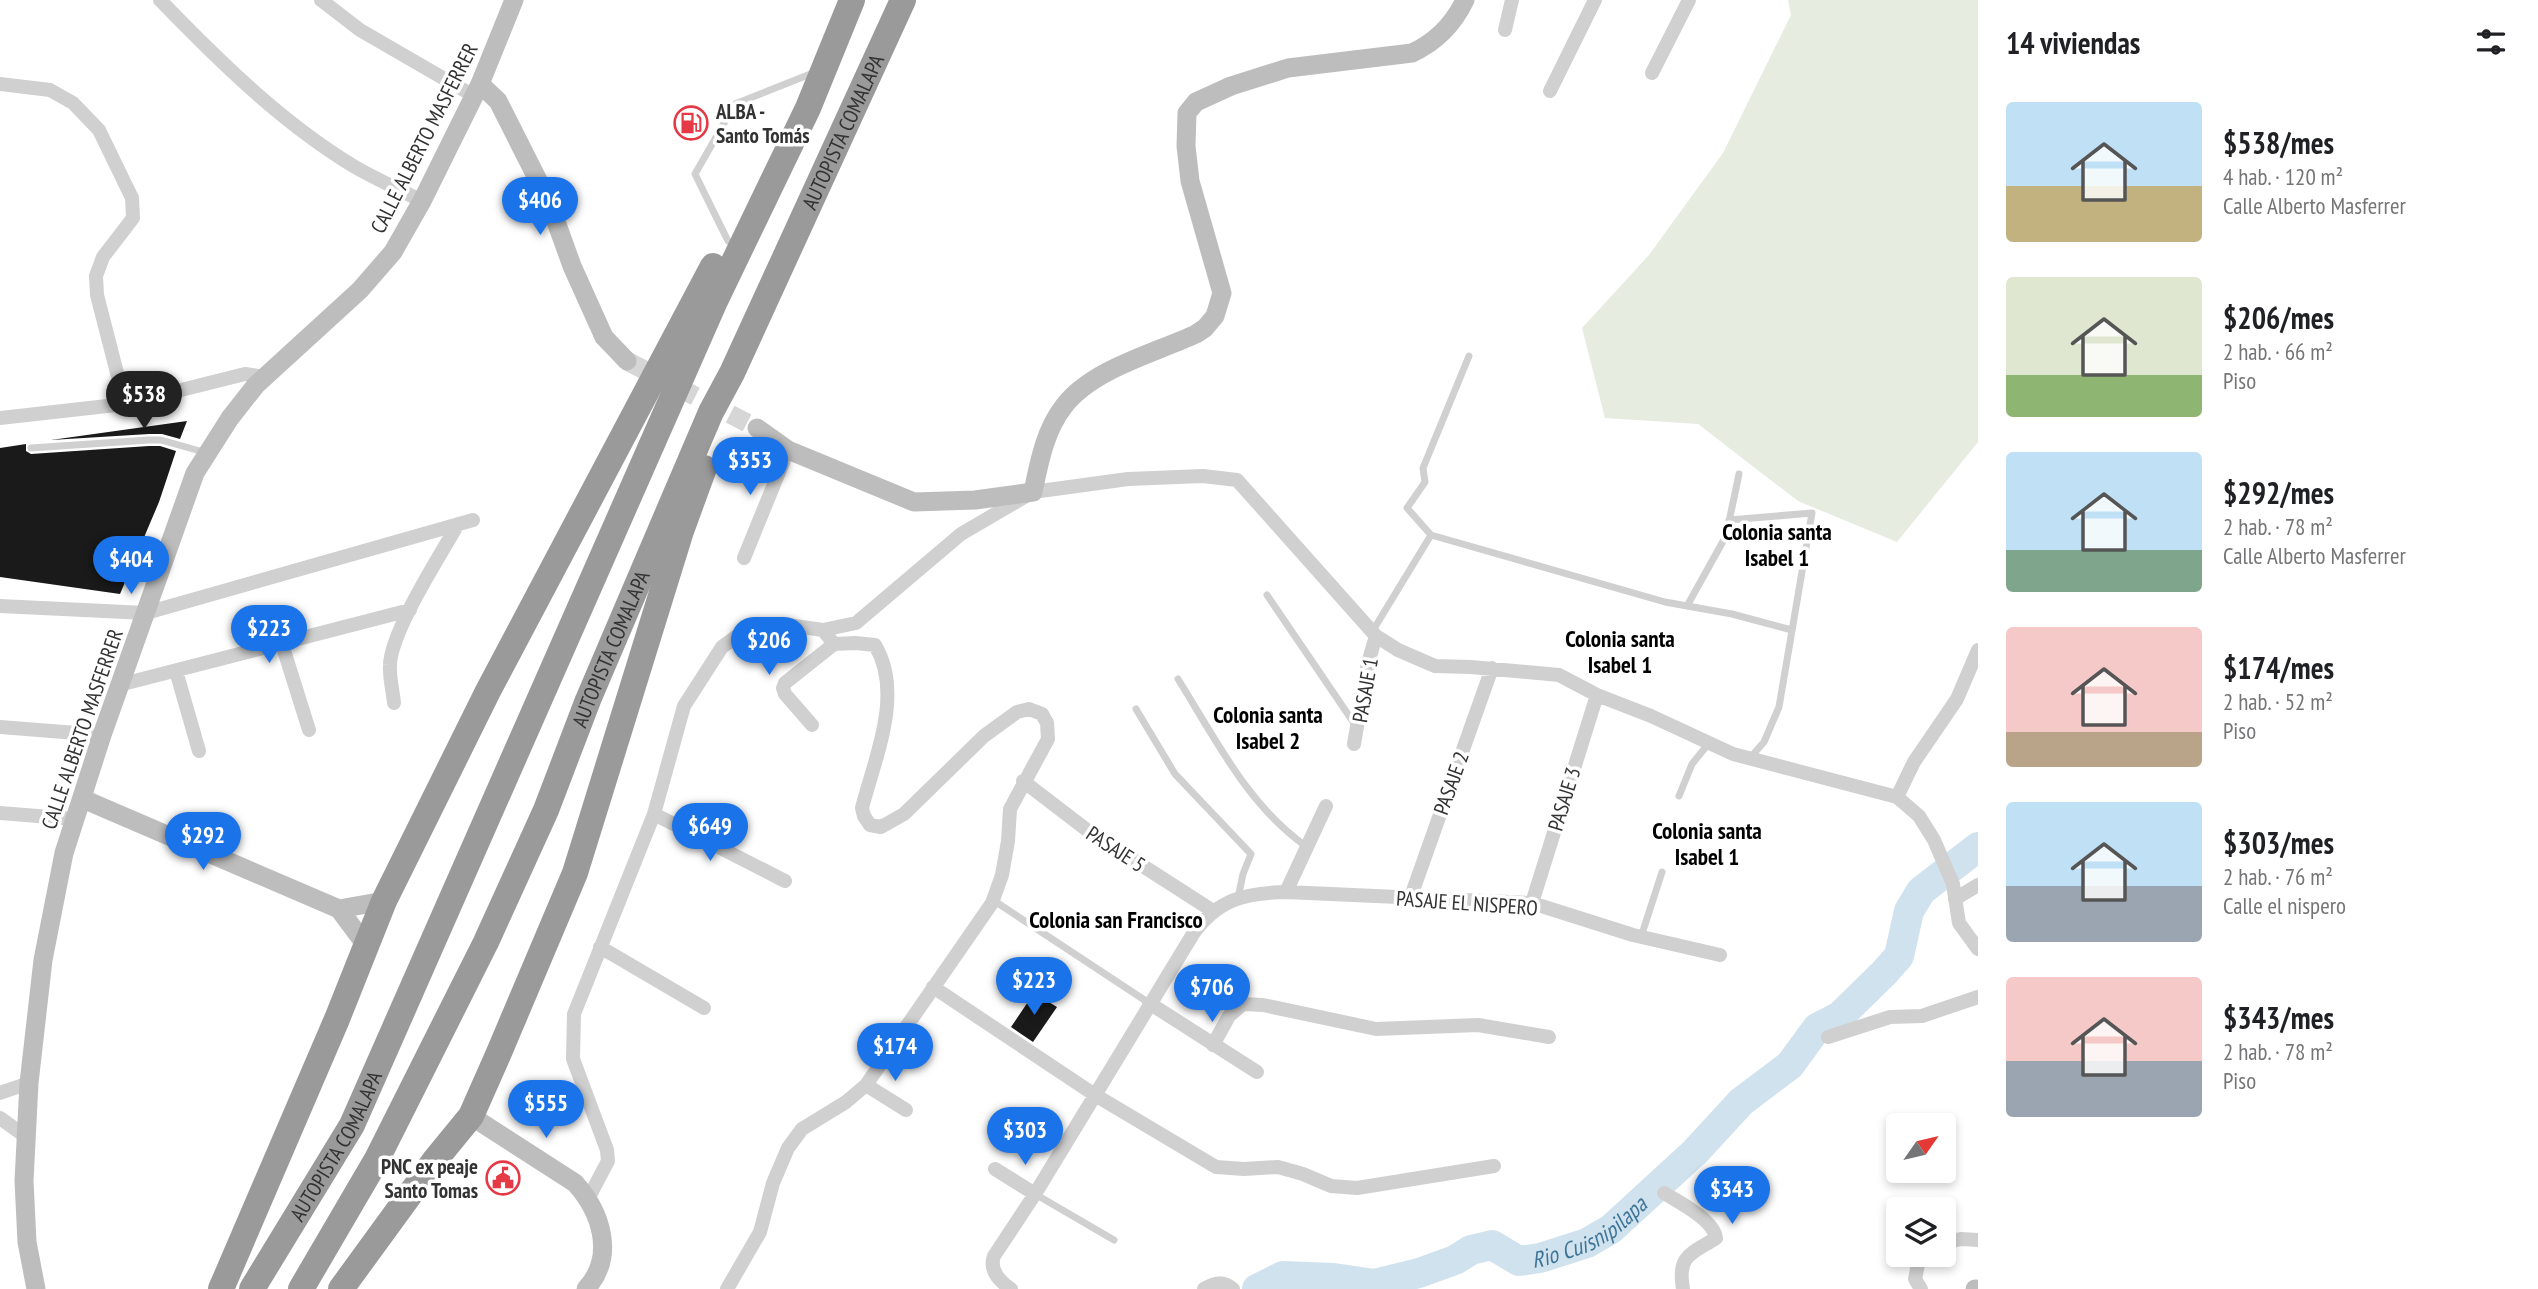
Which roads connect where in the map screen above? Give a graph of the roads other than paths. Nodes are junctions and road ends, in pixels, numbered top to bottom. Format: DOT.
graph roads {
  1 [pos="160,0"];
  2 [pos="321,0"];
  3 [pos="514,0"];
  4 [pos="852,0"];
  5 [pos="903,0"];
  6 [pos="1465,0"];
  7 [pos="1512,0"];
  8 [pos="1595,0"];
  9 [pos="1689,0"];
  10 [pos="1506,30"];
  11 [pos="824,69"];
  12 [pos="1652,73"];
  13 [pos="0,84"];
  14 [pos="477,90"];
  15 [pos="1550,91"];
  16 [pos="808,108"];
  17 [pos="422,201"];
  18 [pos="728,241"];
  19 [pos="1469,356"];
  20 [pos="627,361"];
  21 [pos="732,373"];
  22 [pos="265,377"];
  23 [pos="125,404"];
  24 [pos="0,418"];
  25 [pos="757,428"];
  26 [pos="31,448"];
  27 [pos="788,450"];
  28 [pos="207,453"];
  29 [pos="1739,474"];
  30 [pos="1032,492"];
  31 [pos="473,520"];
  32 [pos="1730,520"];
  33 [pos="458,524"];
  34 [pos="1431,535"];
  35 [pos="744,558"];
  36 [pos="1267,594"];
  37 [pos="0,606"];
  38 [pos="1687,606"];
  39 [pos="410,610"];
  40 [pos="146,613"];
  41 [pos="1792,630"];
  42 [pos="823,631"];
  43 [pos="1374,634"];
  44 [pos="282,644"];
  45 [pos="834,644"];
  46 [pos="1978,650"];
  47 [pos="1492,668"];
  48 [pos="176,671"];
  49 [pos="1178,679"];
  50 [pos="119,685"];
  51 [pos="1597,695"];
  52 [pos="394,703"];
  53 [pos="1136,709"];
  54 [pos="812,725"];
  55 [pos="0,727"];
  56 [pos="1358,729"];
  57 [pos="309,730"];
  58 [pos="102,735"];
  59 [pos="1709,743"];
  60 [pos="1354,744"];
  61 [pos="199,751"];
  62 [pos="1749,758"];
  63 [pos="1023,782"];
  64 [pos="1679,796"];
  65 [pos="1896,797"];
  66 [pos="83,799"];
  67 [pos="1326,806"];
  68 [pos="0,813"];
  69 [pos="654,814"];
  70 [pos="75,819"];
  71 [pos="1307,847"];
  72 [pos="1662,872"];
  73 [pos="785,881"];
  74 [pos="1978,885"];
  75 [pos="1286,892"];
  76 [pos="1238,899"];
  77 [pos="1410,899"];
  78 [pos="1955,899"];
  79 [pos="993,900"];
  80 [pos="384,901"];
  81 [pos="1532,903"];
  82 [pos="339,909"];
  83 [pos="1213,911"];
  84 [pos="1641,937"];
  85 [pos="365,944"];
  86 [pos="600,947"];
  87 [pos="1978,949"];
  88 [pos="1720,955"];
  89 [pos="933,988"];
  90 [pos="1978,997"];
  91 [pos="1149,1003"];
  92 [pos="704,1007"];
  93 [pos="1549,1037"];
  94 [pos="1828,1037"];
  95 [pos="1213,1045"];
  96 [pos="1257,1072"];
  97 [pos="29,1083"];
  98 [pos="866,1085"];
  99 [pos="0,1093"];
  100 [pos="1095,1095"];
  101 [pos="906,1110"];
  102 [pos="471,1116"];
  103 [pos="0,1118"];
  104 [pos="25,1136"];
  105 [pos="1494,1166"];
  106 [pos="995,1169"];
  107 [pos="1664,1193"];
  108 [pos="1035,1194"];
  109 [pos="588,1199"];
  110 [pos="1114,1240"];
  111 [pos="1956,1240"];
  112 [pos="1978,1240"];
  113 [pos="1918,1267"];
  114 [pos="36,1289"];
  115 [pos="221,1289"];
  116 [pos="252,1289"];
  117 [pos="301,1289"];
  118 [pos="341,1289"];
  119 [pos="586,1289"];
  120 [pos="727,1289"];
  121 [pos="1011,1289"];
  122 [pos="1204,1289"];
  123 [pos="1233,1289"];
  124 [pos="1683,1289"];
  125 [pos="1922,1289"];
  1 -- 17 [label="street"];
  2 -- 14 [label="street"];
  3 -- 14 [label="main road, CALLE ALBERTO MASFERRER"];
  4 -- 11 [label="highway, AUTOPISTA COMALAPA"];
  5 -- 21 [label="highway, AUTOPISTA COMALAPA"];
  6 -- 30 [label="main road"];
  7 -- 10 [label="street"];
  8 -- 15 [label="street"];
  9 -- 12 [label="street"];
  11 -- 16 [label="highway, AUTOPISTA COMALAPA"];
  11 -- 18 [label="lane"];
  13 -- 23 [label="street"];
  14 -- 17 [label="main road, CALLE ALBERTO MASFERRER"];
  14 -- 20 [label="main road"];
  16 -- 18 [label="highway"];
  16 -- 116 [label="highway, AUTOPISTA COMALAPA"];
  17 -- 22 [label="main road, CALLE ALBERTO MASFERRER"];
  18 -- 80 [label="highway"];
  19 -- 34 [label="lane"];
  21 -- 102 [label="highway"];
  21 -- 117 [label="highway, AUTOPISTA COMALAPA"];
  22 -- 23 [label="street"];
  22 -- 28 [label="main road, CALLE ALBERTO MASFERRER"];
  23 -- 24 [label="street"];
  25 -- 27 [label="main road"];
  26 -- 28 [label="lane"];
  27 -- 30 [label="main road"];
  27 -- 35 [label="street"];
  28 -- 40 [label="main road, CALLE ALBERTO MASFERRER"];
  29 -- 32 [label="lane"];
  30 -- 42 [label="street"];
  30 -- 43 [label="street"];
  31 -- 33 [label="street"];
  32 -- 38 [label="lane"];
  32 -- 41 [label="lane"];
  33 -- 39 [label="street"];
  33 -- 40 [label="street"];
  34 -- 38 [label="lane"];
  34 -- 43 [label="lane"];
  36 -- 56 [label="lane"];
  37 -- 40 [label="street"];
  38 -- 41 [label="lane"];
  39 -- 44 [label="street"];
  39 -- 52 [label="street"];
  40 -- 50 [label="main road, CALLE ALBERTO MASFERRER"];
  41 -- 62 [label="lane"];
  42 -- 45 [label="street"];
  42 -- 69 [label="street"];
  43 -- 47 [label="street"];
  43 -- 56 [label="street, PASAJE 1"];
  44 -- 48 [label="street"];
  44 -- 57 [label="street"];
  45 -- 54 [label="street"];
  45 -- 63 [label="street"];
  46 -- 65 [label="street"];
  47 -- 51 [label="street"];
  47 -- 77 [label="street, PASAJE 2"];
  48 -- 50 [label="street"];
  48 -- 61 [label="street"];
  49 -- 71 [label="lane"];
  50 -- 58 [label="main road, CALLE ALBERTO MASFERRER"];
  51 -- 59 [label="street"];
  51 -- 81 [label="street, PASAJE 3"];
  53 -- 76 [label="lane"];
  55 -- 58 [label="street"];
  56 -- 60 [label="street, PASAJE 1"];
  58 -- 66 [label="main road, CALLE ALBERTO MASFERRER"];
  59 -- 62 [label="street"];
  59 -- 64 [label="lane"];
  62 -- 65 [label="street"];
  63 -- 79 [label="street"];
  63 -- 83 [label="street, PASAJE 5"];
  65 -- 78 [label="street"];
  66 -- 70 [label="main road, CALLE ALBERTO MASFERRER"];
  66 -- 82 [label="main road"];
  67 -- 71 [label="street"];
  68 -- 70 [label="street"];
  69 -- 73 [label="street"];
  69 -- 86 [label="street"];
  70 -- 97 [label="main road, CALLE ALBERTO MASFERRER"];
  71 -- 75 [label="street"];
  72 -- 84 [label="lane"];
  74 -- 78 [label="street"];
  75 -- 76 [label="street, PASAJE EL NISPERO"];
  75 -- 77 [label="street, PASAJE EL NISPERO"];
  76 -- 83 [label="street, PASAJE EL NISPERO"];
  77 -- 81 [label="street, PASAJE EL NISPERO"];
  78 -- 87 [label="street"];
  79 -- 89 [label="street"];
  79 -- 91 [label="lane"];
  80 -- 82 [label="main road"];
  80 -- 85 [label="highway"];
  81 -- 84 [label="street, PASAJE EL NISPERO"];
  82 -- 85 [label="main road"];
  83 -- 91 [label="street"];
  84 -- 88 [label="street, PASAJE EL NISPERO"];
  85 -- 115 [label="highway"];
  86 -- 92 [label="street"];
  86 -- 109 [label="street"];
  89 -- 98 [label="street"];
  89 -- 100 [label="street"];
  90 -- 94 [label="street"];
  91 -- 95 [label="street"];
  91 -- 100 [label="street"];
  93 -- 95 [label="street"];
  95 -- 96 [label="street"];
  97 -- 99 [label="street"];
  97 -- 104 [label="main road, CALLE ALBERTO MASFERRER"];
  98 -- 101 [label="street"];
  98 -- 120 [label="street"];
  100 -- 105 [label="street"];
  100 -- 108 [label="street"];
  102 -- 109 [label="main road"];
  102 -- 118 [label="highway"];
  103 -- 104 [label="street"];
  104 -- 114 [label="main road, CALLE ALBERTO MASFERRER"];
  106 -- 108 [label="street"];
  107 -- 124 [label="street"];
  108 -- 110 [label="lane"];
  108 -- 121 [label="street"];
  109 -- 119 [label="main road"];
  111 -- 112 [label="street"];
  113 -- 125 [label="street"];
  122 -- 123 [label="street"];
}
